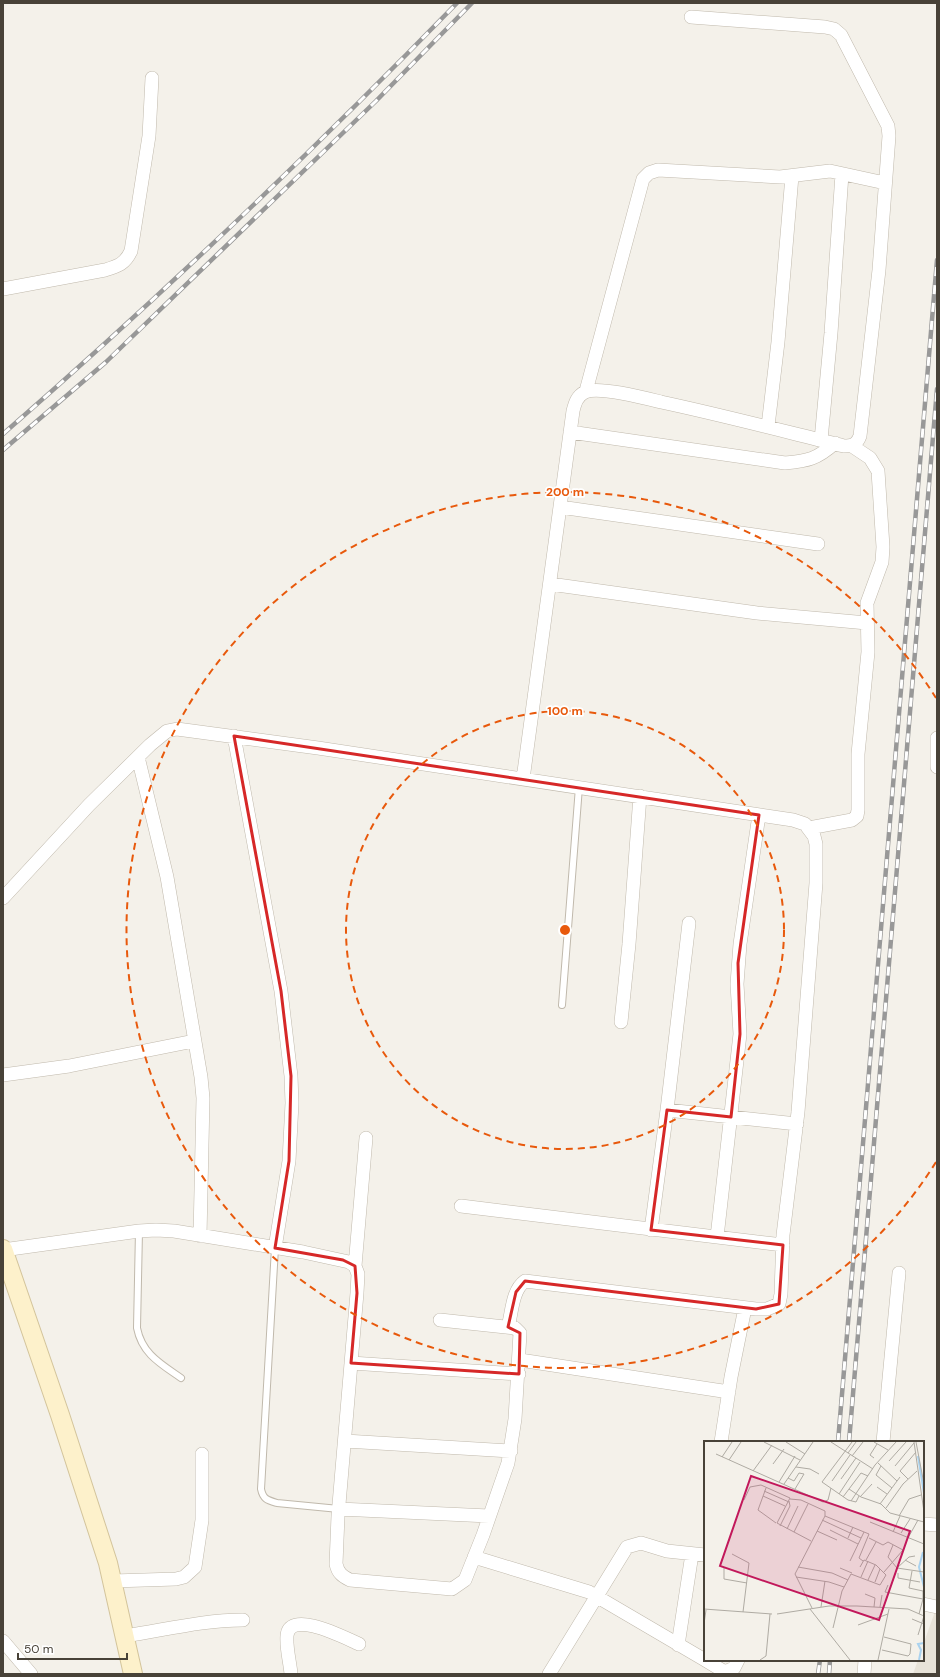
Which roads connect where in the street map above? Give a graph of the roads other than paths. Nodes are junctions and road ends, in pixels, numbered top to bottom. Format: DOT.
graph roads {
  1 [pos="691,16"];
  2 [pos="152,78"];
  3 [pos="842,174"];
  4 [pos="792,176"];
  5 [pos="884,183"];
  6 [pos="3,289"];
  7 [pos="586,391"];
  8 [pos="768,426"];
  9 [pos="570,432"];
  10 [pos="821,440"];
  11 [pos="835,443"];
  12 [pos="852,446"];
  13 [pos="560,507"];
  14 [pos="818,544"];
  15 [pos="550,584"];
  16 [pos="867,623"];
  17 [pos="234,736"];
  18 [pos="937,738"];
  19 [pos="138,757"];
  20 [pos="937,767"];
  21 [pos="523,779"];
  22 [pos="580,787"];
  23 [pos="640,796"];
  24 [pos="759,815"];
  25 [pos="809,828"];
  26 [pos="3,898"];
  27 [pos="689,923"];
  28 [pos="562,1005"];
  29 [pos="621,1022"];
  30 [pos="194,1040"];
  31 [pos="3,1075"];
  32 [pos="667,1110"];
  33 [pos="731,1117"];
  34 [pos="797,1124"];
  35 [pos="366,1138"];
  36 [pos="461,1206"];
  37 [pos="651,1230"];
  38 [pos="139,1232"];
  39 [pos="200,1236"];
  40 [pos="717,1237"];
  41 [pos="783,1245"];
  42 [pos="275,1248"];
  43 [pos="3,1249"];
  44 [pos="355,1266"];
  45 [pos="899,1273"];
  46 [pos="745,1308"];
  47 [pos="440,1320"];
  48 [pos="508,1328"];
  49 [pos="520,1360"];
  50 [pos="351,1363"];
  51 [pos="518,1374"];
  52 [pos="181,1378"];
  53 [pos="729,1392"];
  54 [pos="345,1441"];
  55 [pos="722,1441"];
  56 [pos="883,1441"];
  57 [pos="511,1451"];
  58 [pos="202,1454"];
  59 [pos="339,1509"];
  60 [pos="489,1516"];
  61 [pos="924,1524"];
  62 [pos="937,1525"];
  63 [pos="692,1554"];
  64 [pos="704,1555"];
  65 [pos="474,1557"];
  66 [pos="113,1581"];
  67 [pos="597,1597"];
  68 [pos="924,1604"];
  69 [pos="937,1607"];
  70 [pos="243,1620"];
  71 [pos="125,1636"];
  72 [pos="3,1641"];
  73 [pos="359,1644"];
  74 [pos="678,1645"];
  75 [pos="704,1659"];
  76 [pos="707,1661"];
  77 [pos="738,1661"];
  78 [pos="865,1661"];
  79 [pos="31,1674"];
  80 [pos="133,1674"];
  81 [pos="291,1674"];
  82 [pos="550,1674"];
  83 [pos="864,1674"];
  1 -- 5 [label="street"];
  2 -- 6 [label="street"];
  3 -- 4 [label="street"];
  3 -- 5 [label="street"];
  3 -- 10 [label="street"];
  4 -- 7 [label="street"];
  4 -- 8 [label="street"];
  5 -- 12 [label="street"];
  7 -- 8 [label="street"];
  7 -- 9 [label="street"];
  8 -- 10 [label="street"];
  9 -- 11 [label="street"];
  9 -- 13 [label="street"];
  10 -- 11 [label="street"];
  11 -- 12 [label="street"];
  12 -- 16 [label="street"];
  13 -- 14 [label="street"];
  13 -- 15 [label="street"];
  15 -- 16 [label="street"];
  15 -- 21 [label="street"];
  16 -- 25 [label="street"];
  17 -- 19 [label="street"];
  17 -- 21 [label="street"];
  17 -- 42 [label="street"];
  18 -- 20 [label="street"];
  19 -- 26 [label="street"];
  19 -- 30 [label="street"];
  21 -- 22 [label="street"];
  22 -- 23 [label="street"];
  22 -- 28 [label="lane"];
  23 -- 24 [label="street"];
  23 -- 29 [label="street"];
  24 -- 25 [label="street"];
  24 -- 33 [label="street"];
  25 -- 34 [label="street"];
  27 -- 32 [label="street"];
  30 -- 31 [label="street"];
  30 -- 39 [label="street"];
  32 -- 33 [label="street"];
  32 -- 37 [label="street"];
  33 -- 34 [label="street"];
  33 -- 40 [label="street"];
  34 -- 41 [label="street"];
  35 -- 44 [label="street"];
  36 -- 37 [label="street"];
  37 -- 40 [label="street"];
  38 -- 39 [label="street"];
  38 -- 43 [label="street"];
  38 -- 52 [label="lane"];
  39 -- 42 [label="street"];
  40 -- 41 [label="street"];
  41 -- 46 [label="street"];
  42 -- 44 [label="street"];
  42 -- 59 [label="lane"];
  43 -- 66 [label="street"];
  44 -- 50 [label="street"];
  45 -- 56 [label="street"];
  46 -- 48 [label="street"];
  46 -- 53 [label="street"];
  47 -- 48 [label="street"];
  48 -- 49 [label="street"];
  49 -- 51 [label="street"];
  49 -- 53 [label="street"];
  50 -- 51 [label="street"];
  50 -- 54 [label="street"];
  51 -- 57 [label="street"];
  53 -- 55 [label="street"];
  54 -- 57 [label="street"];
  54 -- 59 [label="street"];
  57 -- 60 [label="street"];
  58 -- 66 [label="street"];
  59 -- 60 [label="street"];
  59 -- 65 [label="street"];
  60 -- 65 [label="street"];
  61 -- 62 [label="street"];
  63 -- 64 [label="street"];
  63 -- 67 [label="street"];
  63 -- 74 [label="street"];
  65 -- 67 [label="street"];
  66 -- 71 [label="street"];
  67 -- 74 [label="street"];
  67 -- 82 [label="street"];
  68 -- 69 [label="street"];
  70 -- 71 [label="street"];
  71 -- 80 [label="street"];
  72 -- 79 [label="street"];
  73 -- 81 [label="street"];
  74 -- 75 [label="street"];
  76 -- 77 [label="street"];
  78 -- 83 [label="street"];
}
